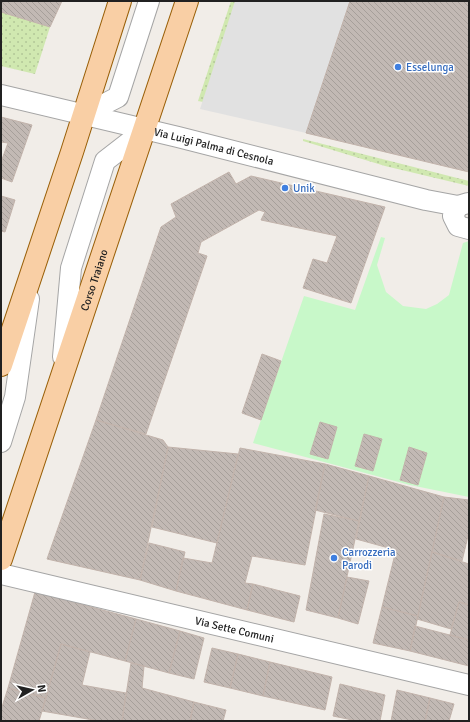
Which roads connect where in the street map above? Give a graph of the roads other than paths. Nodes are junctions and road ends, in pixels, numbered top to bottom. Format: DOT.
graph roads {
  1 [pos="120,1"];
  2 [pos="149,1"];
  3 [pos="187,1"];
  4 [pos="1,95"];
  5 [pos="83,115"];
  6 [pos="145,130"];
  7 [pos="460,208"];
  8 [pos="469,229"];
  9 [pos="34,268"];
  10 [pos="1,365"];
  11 [pos="61,379"];
  12 [pos="1,442"];
  13 [pos="1,559"];
  14 [pos="1,574"];
  15 [pos="469,685"];
  1 -- 5 [label="main road"];
  2 -- 5 [label="street"];
  3 -- 6 [label="main road, Corso Traiano"];
  4 -- 5 [label="street, Via Luigi Palma di Cesnola"];
  5 -- 6 [label="street, Via Luigi Palma di Cesnola"];
  5 -- 9 [label="main road"];
  6 -- 7 [label="street, Via Luigi Palma di Cesnola"];
  6 -- 11 [label="main road, Corso Traiano"];
  6 -- 11 [label="street"];
  7 -- 8 [label="street, Via Luigi Palma di Cesnola"];
  9 -- 10 [label="main road"];
  9 -- 12 [label="street"];
  11 -- 13 [label="main road, Corso Traiano"];
  14 -- 15 [label="street, Via Sette Comuni"];
}
